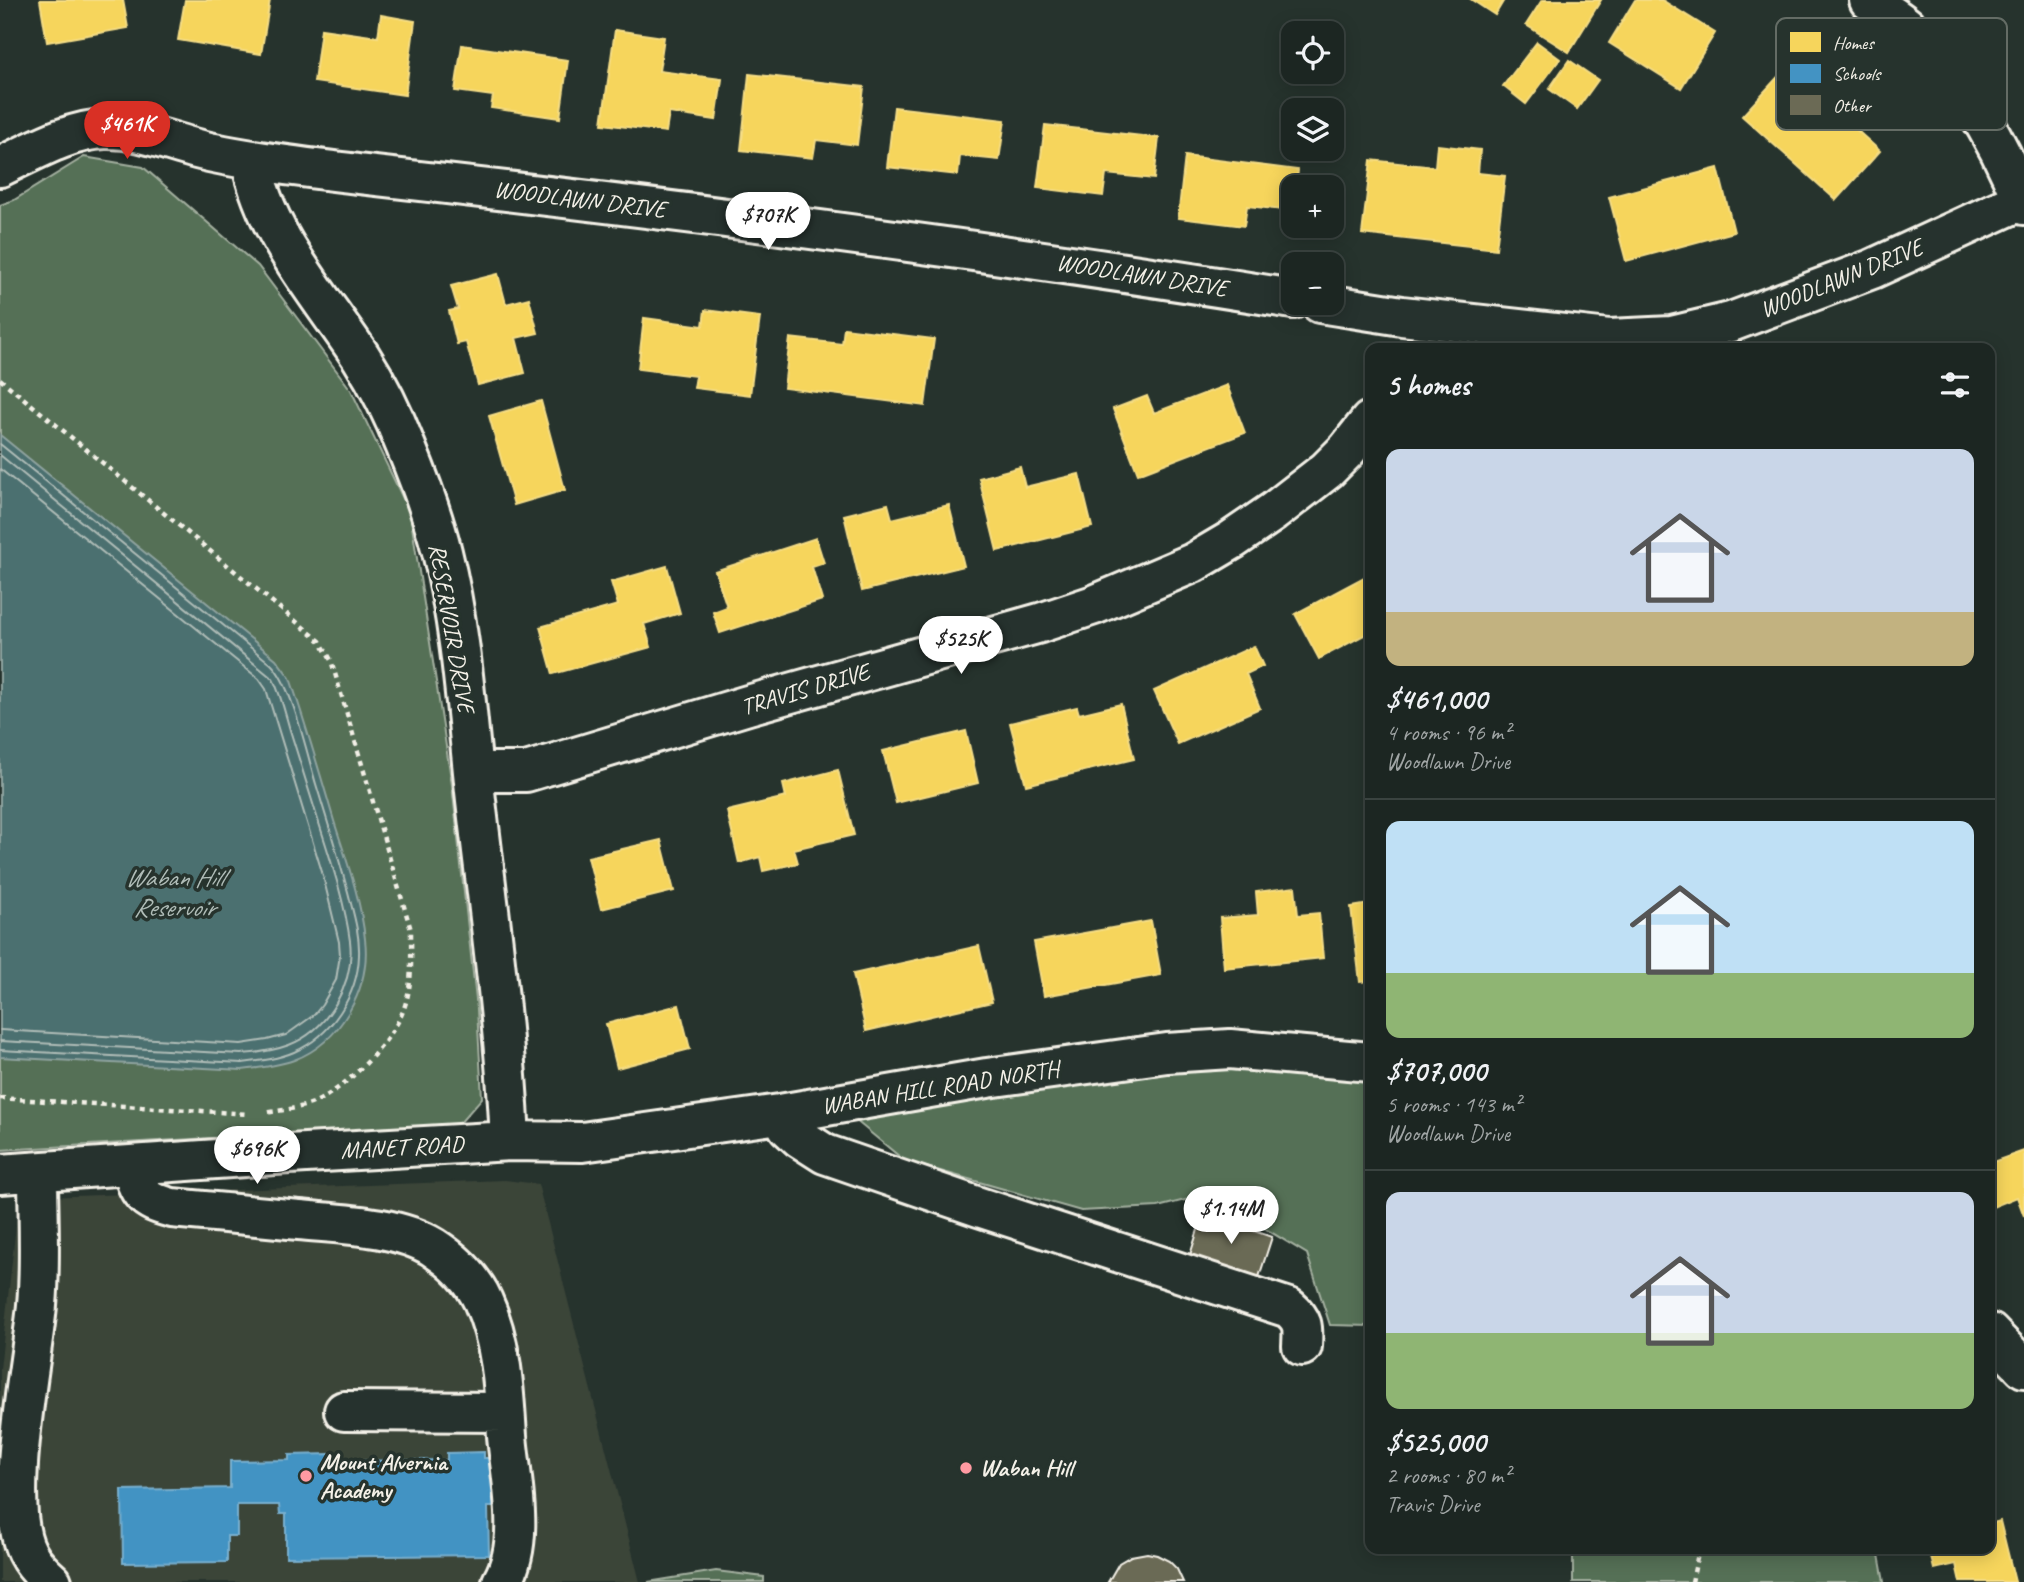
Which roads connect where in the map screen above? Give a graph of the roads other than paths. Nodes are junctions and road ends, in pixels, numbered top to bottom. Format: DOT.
graph roads {
  1 [pos="1869,0"];
  2 [pos="1894,18"];
  3 [pos="1988,130"];
  4 [pos="251,160"];
  5 [pos="0,167"];
  6 [pos="2023,202"];
  7 [pos="1281,297"];
  8 [pos="1344,312"];
  9 [pos="1400,332"];
  10 [pos="1365,427"];
  11 [pos="473,772"];
  12 [pos="1365,1062"];
  13 [pos="780,1114"];
  14 [pos="510,1141"];
  15 [pos="131,1165"];
  16 [pos="38,1172"];
  17 [pos="0,1174"];
  18 [pos="1995,1338"];
  19 [pos="1302,1346"];
  20 [pos="2024,1368"];
  21 [pos="344,1411"];
  22 [pos="505,1412"];
  23 [pos="52,1582"];
  24 [pos="502,1582"];
  1 -- 2 [label="street"];
  3 -- 6 [label="street"];
  4 -- 5 [label="street, WOODLAWN DRIVE"];
  4 -- 7 [label="street, WOODLAWN DRIVE"];
  4 -- 11 [label="street, RESERVOIR DRIVE"];
  6 -- 9 [label="street, WOODLAWN DRIVE"];
  8 -- 9 [label="street, WOODLAWN DRIVE"];
  10 -- 11 [label="street, TRAVIS DRIVE"];
  11 -- 14 [label="street, RESERVOIR DRIVE"];
  12 -- 13 [label="street, WABAN HILL ROAD NORTH"];
  13 -- 14 [label="street, WABAN HILL ROAD NORTH"];
  13 -- 19 [label="street"];
  14 -- 15 [label="street, MANET ROAD"];
  15 -- 16 [label="street, MANET ROAD"];
  15 -- 22 [label="street"];
  16 -- 17 [label="street, MANET ROAD"];
  16 -- 23 [label="street"];
  18 -- 20 [label="street"];
  21 -- 22 [label="street"];
  22 -- 24 [label="street"];
}
